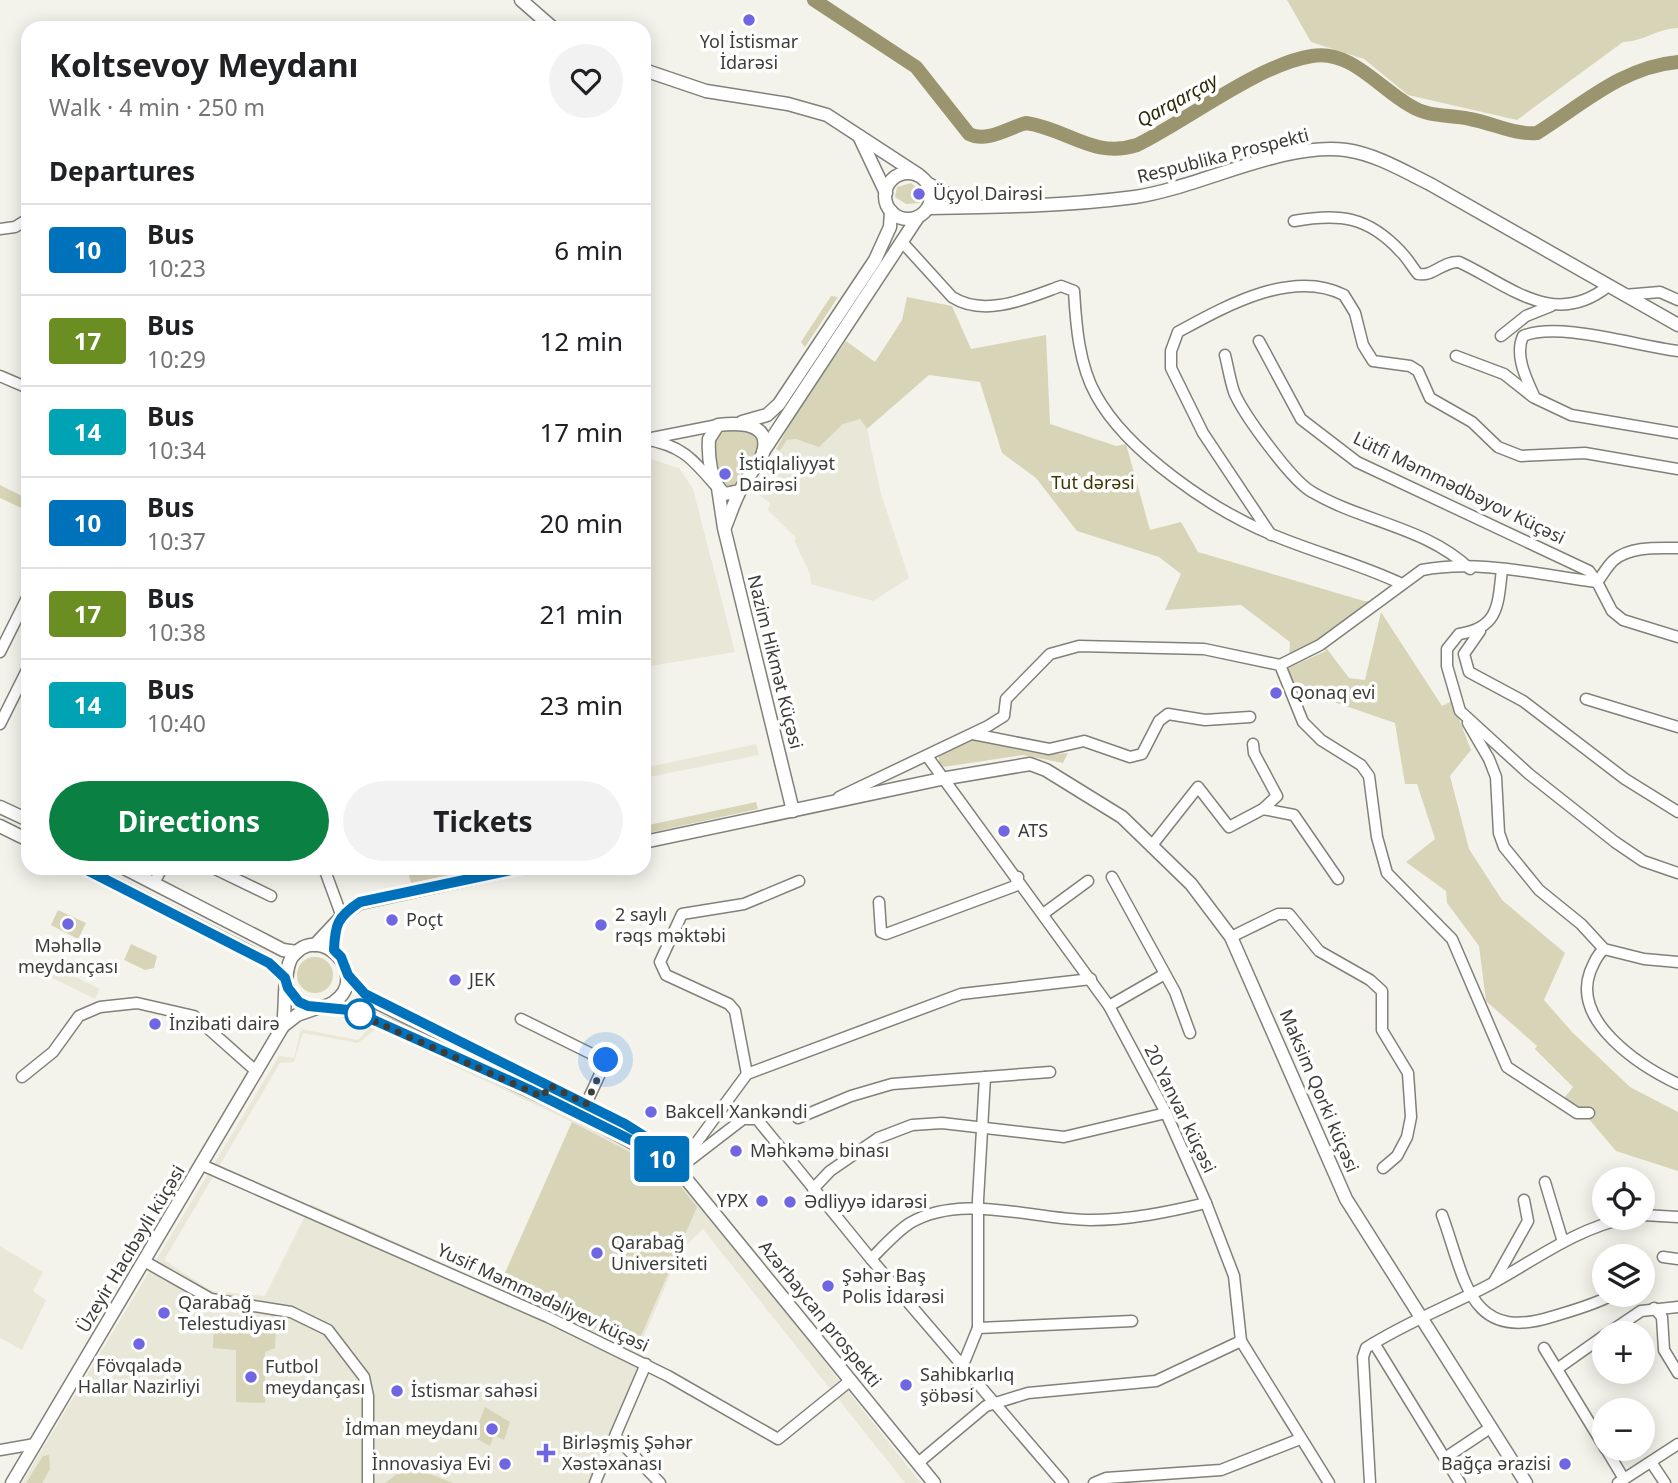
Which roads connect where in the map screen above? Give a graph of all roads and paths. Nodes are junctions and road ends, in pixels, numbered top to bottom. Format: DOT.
graph roads {
  1 [pos="521,0"];
  2 [pos="545,21"];
  3 [pos="651,73"];
  4 [pos="859,136"];
  5 [pos="923,179"];
  6 [pos="886,193"];
  7 [pos="985,207"];
  8 [pos="891,211"];
  9 [pos="923,212"];
  10 [pos="1294,220"];
  11 [pos="21,223"];
  12 [pos="0,229"];
  13 [pos="903,243"];
  14 [pos="1607,287"];
  15 [pos="1622,295"];
  16 [pos="1678,300"];
  17 [pos="1553,305"];
  18 [pos="1678,325"];
  19 [pos="1501,336"];
  20 [pos="1259,341"];
  21 [pos="1678,351"];
  22 [pos="1225,355"];
  23 [pos="1457,356"];
  24 [pos="0,376"];
  25 [pos="21,385"];
  26 [pos="1535,398"];
  27 [pos="742,422"];
  28 [pos="718,425"];
  29 [pos="1678,433"];
  30 [pos="651,438"];
  31 [pos="651,440"];
  32 [pos="763,452"];
  33 [pos="1678,469"];
  34 [pos="718,488"];
  35 [pos="739,491"];
  36 [pos="724,528"];
  37 [pos="1271,535"];
  38 [pos="1678,548"];
  39 [pos="1470,569"];
  40 [pos="1502,569"];
  41 [pos="1597,582"];
  42 [pos="1402,584"];
  43 [pos="21,607"];
  44 [pos="1480,631"];
  45 [pos="4,633"];
  46 [pos="1678,637"];
  47 [pos="0,652"];
  48 [pos="1280,665"];
  49 [pos="21,682"];
  50 [pos="1586,699"];
  51 [pos="1460,710"];
  52 [pos="1250,717"];
  53 [pos="0,724"];
  54 [pos="1678,727"];
  55 [pos="972,734"];
  56 [pos="1253,744"];
  57 [pos="927,756"];
  58 [pos="941,779"];
  59 [pos="828,803"];
  60 [pos="0,807"];
  61 [pos="792,809"];
  62 [pos="1263,809"];
  63 [pos="1678,812"];
  64 [pos="21,817"];
  65 [pos="0,827"];
  66 [pos="21,837"];
  67 [pos="651,840"];
  68 [pos="1153,844"];
  69 [pos="1678,873"];
  70 [pos="97,875"];
  71 [pos="138,875"];
  72 [pos="158,875"];
  73 [pos="228,875"];
  74 [pos="323,875"];
  75 [pos="485,875"];
  76 [pos="1018,877"];
  77 [pos="1112,877"];
  78 [pos="1338,878"];
  79 [pos="799,881"];
  80 [pos="1088,881"];
  81 [pos="154,883"];
  82 [pos="271,896"];
  83 [pos="879,902"];
  84 [pos="1043,914"];
  85 [pos="338,921"];
  86 [pos="1231,937"];
  87 [pos="315,945"];
  88 [pos="1604,949"];
  89 [pos="334,950"];
  90 [pos="297,952"];
  91 [pos="1678,962"];
  92 [pos="348,975"];
  93 [pos="1163,975"];
  94 [pos="285,978"];
  95 [pos="1091,979"];
  96 [pos="323,1006"];
  97 [pos="1110,1006"];
  98 [pos="521,1019"];
  99 [pos="283,1026"];
  100 [pos="1191,1032"];
  101 [pos="257,1072"];
  102 [pos="1050,1072"];
  103 [pos="747,1074"];
  104 [pos="22,1077"];
  105 [pos="985,1077"];
  106 [pos="1678,1084"];
  107 [pos="546,1091"];
  108 [pos="586,1104"];
  109 [pos="1589,1113"];
  110 [pos="1166,1114"];
  111 [pos="798,1118"];
  112 [pos="981,1126"];
  113 [pos="202,1165"];
  114 [pos="1383,1168"];
  115 [pos="678,1169"];
  116 [pos="1545,1182"];
  117 [pos="813,1189"];
  118 [pos="1524,1200"];
  119 [pos="1206,1203"];
  120 [pos="978,1209"];
  121 [pos="1442,1216"];
  122 [pos="1655,1216"];
  123 [pos="1678,1217"];
  124 [pos="1595,1230"];
  125 [pos="1563,1242"];
  126 [pos="1663,1257"];
  127 [pos="871,1259"];
  128 [pos="1678,1259"];
  129 [pos="144,1261"];
  130 [pos="1493,1283"];
  131 [pos="1472,1294"];
  132 [pos="1592,1302"];
  133 [pos="1678,1307"];
  134 [pos="1654,1308"];
  135 [pos="1419,1318"];
  136 [pos="1132,1321"];
  137 [pos="1626,1321"];
  138 [pos="978,1328"];
  139 [pos="1241,1341"];
  140 [pos="1374,1343"];
  141 [pos="1592,1344"];
  142 [pos="1544,1348"];
  143 [pos="646,1364"];
  144 [pos="963,1365"];
  145 [pos="1557,1369"];
  146 [pos="1678,1373"];
  147 [pos="851,1380"];
  148 [pos="995,1403"];
  149 [pos="1592,1427"];
  150 [pos="1490,1428"];
  151 [pos="1300,1439"];
  152 [pos="35,1444"];
  153 [pos="1678,1444"];
  154 [pos="0,1450"];
  155 [pos="1445,1458"];
  156 [pos="1611,1461"];
  157 [pos="1651,1462"];
  158 [pos="918,1463"];
  159 [pos="601,1468"];
  160 [pos="1621,1481"];
  161 [pos="12,1483"];
  162 [pos="368,1483"];
  163 [pos="595,1483"];
  164 [pos="660,1483"];
  165 [pos="934,1483"];
  166 [pos="1063,1483"];
  167 [pos="1094,1483"];
  168 [pos="1329,1483"];
  169 [pos="1370,1483"];
  170 [pos="1460,1483"];
  171 [pos="1526,1483"];
  172 [pos="1665,1483"];
  1 -- 2 [label="main road"];
  3 -- 4 [label="main road"];
  4 -- 5 [label="main road"];
  4 -- 6 [label="main road"];
  5 -- 6 [label="main road"];
  5 -- 7 [label="main road"];
  5 -- 9 [label="main road"];
  6 -- 8 [label="main road"];
  7 -- 9 [label="main road, Respublika Prospekti"];
  7 -- 14 [label="main road, Respublika Prospekti"];
  8 -- 9 [label="main road"];
  8 -- 27 [label="main road"];
  9 -- 13 [label="main road"];
  10 -- 17 [label="street"];
  11 -- 12 [label="street"];
  13 -- 32 [label="main road"];
  13 -- 37 [label="street"];
  14 -- 15 [label="main road, Respublika Prospekti"];
  14 -- 17 [label="street"];
  15 -- 16 [label="street"];
  15 -- 18 [label="main road, Respublika Prospekti"];
  17 -- 19 [label="street"];
  20 -- 41 [label="street, Lütfi Məmmədbəyov Küçəsi"];
  21 -- 26 [label="street"];
  22 -- 39 [label="street"];
  23 -- 26 [label="street"];
  24 -- 25 [label="street"];
  26 -- 29 [label="street"];
  27 -- 28 [label="main road"];
  27 -- 32 [label="main road"];
  28 -- 30 [label="street"];
  28 -- 34 [label="main road"];
  31 -- 34 [label="street"];
  32 -- 35 [label="main road"];
  33 -- 37 [label="street"];
  34 -- 35 [label="main road"];
  34 -- 36 [label="main road, Nazim Hikmət Küçəsi"];
  35 -- 36 [label="main road"];
  36 -- 61 [label="main road, Nazim Hikmət Küçəsi"];
  37 -- 42 [label="street"];
  38 -- 41 [label="street"];
  39 -- 40 [label="street"];
  39 -- 42 [label="street"];
  40 -- 41 [label="street"];
  40 -- 44 [label="street"];
  41 -- 46 [label="street"];
  42 -- 48 [label="street"];
  43 -- 45 [label="street"];
  44 -- 51 [label="street"];
  44 -- 63 [label="street"];
  45 -- 47 [label="street"];
  48 -- 55 [label="street"];
  48 -- 109 [label="street"];
  49 -- 53 [label="street"];
  50 -- 54 [label="street"];
  51 -- 69 [label="street"];
  51 -- 88 [label="street"];
  52 -- 55 [label="street"];
  55 -- 57 [label="street"];
  56 -- 62 [label="street"];
  57 -- 58 [label="street, 20 Yanvar küçəsi"];
  57 -- 59 [label="street"];
  58 -- 59 [label="main road"];
  58 -- 68 [label="main road, Maksim Qorki küçəsi"];
  58 -- 76 [label="street, 20 Yanvar küçəsi"];
  59 -- 61 [label="main road"];
  60 -- 64 [label="main road"];
  61 -- 67 [label="main road"];
  62 -- 68 [label="street"];
  62 -- 78 [label="street"];
  65 -- 66 [label="main road"];
  68 -- 86 [label="main road, Maksim Qorki küçəsi"];
  70 -- 94 [label="main road"];
  71 -- 81 [label="main road"];
  72 -- 81 [label="street"];
  73 -- 82 [label="street"];
  74 -- 85 [label="street"];
  75 -- 85 [label="main road"];
  76 -- 83 [label="street"];
  76 -- 84 [label="street, 20 Yanvar küçəsi"];
  77 -- 93 [label="street"];
  79 -- 103 [label="street"];
  80 -- 84 [label="street"];
  81 -- 90 [label="main road"];
  84 -- 95 [label="street, 20 Yanvar küçəsi"];
  85 -- 87 [label="main road"];
  85 -- 89 [label="main road"];
  86 -- 114 [label="street"];
  86 -- 135 [label="main road, Maksim Qorki küçəsi"];
  87 -- 89 [label="main road"];
  87 -- 90 [label="main road"];
  88 -- 91 [label="street"];
  88 -- 106 [label="street"];
  89 -- 92 [label="main road"];
  90 -- 94 [label="main road"];
  92 -- 96 [label="main road"];
  92 -- 107 [label="main road, Azərbaycan prospekti"];
  93 -- 97 [label="street"];
  93 -- 100 [label="street"];
  94 -- 96 [label="main road"];
  94 -- 99 [label="main road"];
  95 -- 97 [label="street, 20 Yanvar küçəsi"];
  95 -- 103 [label="street"];
  96 -- 99 [label="main road"];
  96 -- 107 [label="main road, Azərbaycan prospekti"];
  97 -- 110 [label="street, 20 Yanvar küçəsi"];
  98 -- 108 [label="street"];
  99 -- 101 [label="main road, Üzeyir Hacıbəyli küçəsi"];
  101 -- 104 [label="street"];
  101 -- 113 [label="main road, Üzeyir Hacıbəyli küçəsi"];
  102 -- 105 [label="street"];
  103 -- 115 [label="street"];
  105 -- 111 [label="street"];
  105 -- 112 [label="street"];
  107 -- 108 [label="main road, Azərbaycan prospekti"];
  107 -- 115 [label="main road, Azərbaycan prospekti"];
  108 -- 115 [label="main road, Azərbaycan prospekti"];
  110 -- 112 [label="street"];
  110 -- 119 [label="street, 20 Yanvar küçəsi"];
  112 -- 117 [label="street"];
  112 -- 120 [label="street"];
  113 -- 129 [label="main road, Üzeyir Hacıbəyli küçəsi"];
  113 -- 143 [label="street, Yusif Məmmədəliyev küçəsi"];
  115 -- 117 [label="street"];
  115 -- 147 [label="main road, Azərbaycan prospekti"];
  116 -- 125 [label="street"];
  117 -- 127 [label="street"];
  118 -- 130 [label="street"];
  119 -- 120 [label="street"];
  119 -- 139 [label="street, 20 Yanvar küçəsi"];
  120 -- 127 [label="street"];
  120 -- 138 [label="street"];
  121 -- 131 [label="street"];
  122 -- 123 [label="street"];
  124 -- 125 [label="street"];
  125 -- 130 [label="street"];
  126 -- 128 [label="street"];
  127 -- 144 [label="street"];
  129 -- 152 [label="main road, Üzeyir Hacıbəyli küçəsi"];
  129 -- 162 [label="street"];
  130 -- 131 [label="street"];
  131 -- 132 [label="street"];
  131 -- 135 [label="street"];
  133 -- 134 [label="street"];
  134 -- 137 [label="street"];
  134 -- 146 [label="street"];
  135 -- 140 [label="street"];
  135 -- 150 [label="main road, Maksim Qorki küçəsi"];
  136 -- 138 [label="street"];
  138 -- 144 [label="street"];
  139 -- 148 [label="street"];
  139 -- 151 [label="street, 20 Yanvar küçəsi"];
  140 -- 155 [label="street"];
  140 -- 169 [label="street"];
  141 -- 145 [label="street"];
  142 -- 145 [label="street"];
  143 -- 147 [label="street, Yusif Məmmədəliyev küçəsi"];
  143 -- 164 [label="street"];
  144 -- 148 [label="street"];
  145 -- 149 [label="street"];
  147 -- 158 [label="main road, Azərbaycan prospekti"];
  148 -- 158 [label="street"];
  148 -- 166 [label="street"];
  150 -- 155 [label="street"];
  150 -- 171 [label="main road, Maksim Qorki küçəsi"];
  151 -- 167 [label="street"];
  151 -- 168 [label="street, 20 Yanvar küçəsi"];
  152 -- 154 [label="street"];
  152 -- 161 [label="main road, Üzeyir Hacıbəyli küçəsi"];
  153 -- 157 [label="street"];
  155 -- 170 [label="street"];
  156 -- 160 [label="street"];
  157 -- 160 [label="street"];
  157 -- 172 [label="street"];
  158 -- 165 [label="main road, Azərbaycan prospekti"];
  159 -- 163 [label="street"];
}
